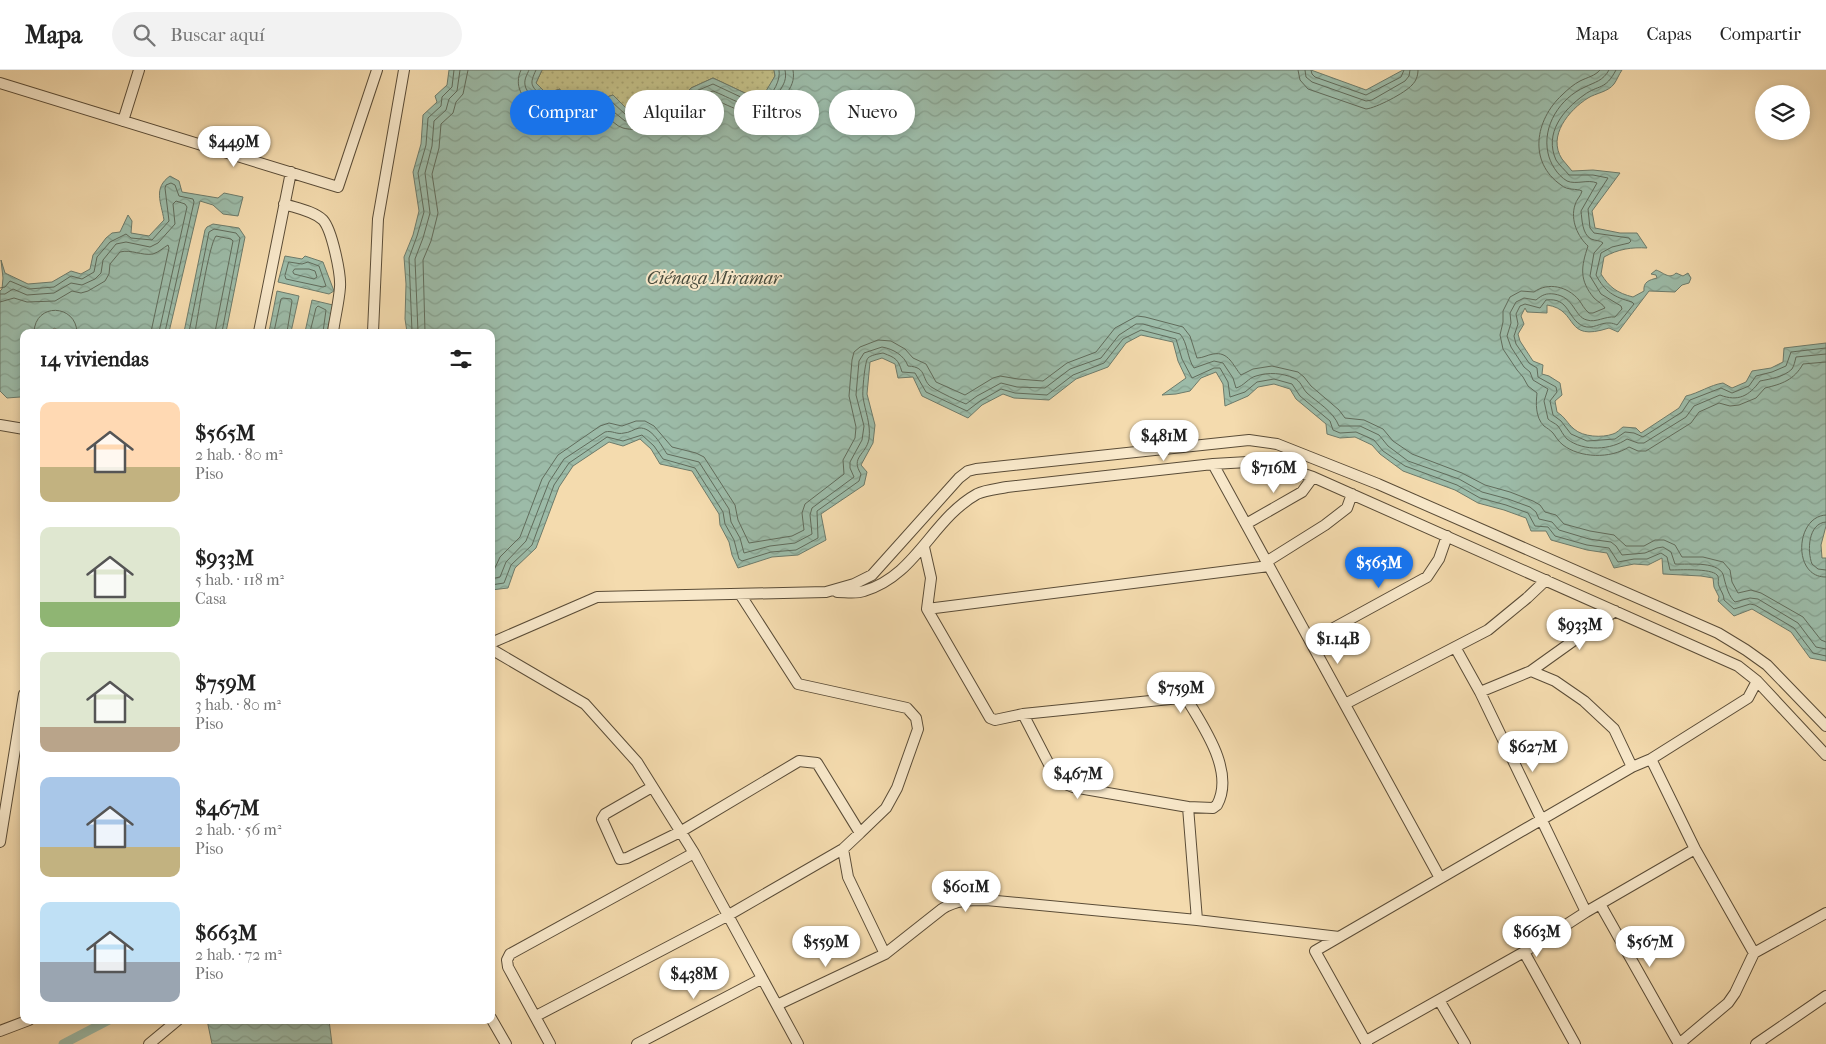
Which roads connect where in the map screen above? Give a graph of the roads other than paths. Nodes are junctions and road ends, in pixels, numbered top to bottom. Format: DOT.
graph roads {
  1 [pos="139,70"];
  2 [pos="377,70"];
  3 [pos="404,70"];
  4 [pos="0,83"];
  5 [pos="123,120"];
  6 [pos="291,172"];
  7 [pos="284,204"];
  8 [pos="260,329"];
  9 [pos="333,329"];
  10 [pos="373,329"];
  11 [pos="0,425"];
  12 [pos="20,428"];
  13 [pos="1213,464"];
  14 [pos="1313,477"];
  15 [pos="1352,494"];
  16 [pos="1246,524"];
  17 [pos="1447,536"];
  18 [pos="924,547"];
  19 [pos="1268,564"];
  20 [pos="1546,580"];
  21 [pos="826,592"];
  22 [pos="740,594"];
  23 [pos="927,609"];
  24 [pos="1615,611"];
  25 [pos="495,641"];
  26 [pos="1310,641"];
  27 [pos="1455,648"];
  28 [pos="495,651"];
  29 [pos="1531,672"];
  30 [pos="1757,681"];
  31 [pos="1480,692"];
  32 [pos="1345,704"];
  33 [pos="1022,714"];
  34 [pos="20,719"];
  35 [pos="1826,726"];
  36 [pos="1826,754"];
  37 [pos="1651,759"];
  38 [pos="1632,767"];
  39 [pos="652,787"];
  40 [pos="1188,807"];
  41 [pos="1542,820"];
  42 [pos="680,832"];
  43 [pos="860,833"];
  44 [pos="0,842"];
  45 [pos="843,849"];
  46 [pos="1695,849"];
  47 [pos="694,853"];
  48 [pos="1440,878"];
  49 [pos="1600,904"];
  50 [pos="1586,912"];
  51 [pos="1826,913"];
  52 [pos="727,916"];
  53 [pos="1197,920"];
  54 [pos="1339,937"];
  55 [pos="1524,952"];
  56 [pos="1754,953"];
  57 [pos="885,954"];
  58 [pos="761,979"];
  59 [pos="1826,996"];
  60 [pos="1439,1000"];
  61 [pos="777,1005"];
  62 [pos="536,1016"];
  63 [pos="20,1023"];
  64 [pos="173,1024"];
  65 [pos="494,1024"];
  66 [pos="0,1031"];
  67 [pos="1366,1043"];
  68 [pos="149,1044"];
  69 [pos="506,1044"];
  70 [pos="550,1044"];
  71 [pos="638,1044"];
  72 [pos="798,1044"];
  73 [pos="1465,1044"];
  74 [pos="1575,1044"];
  75 [pos="1679,1044"];
  76 [pos="1756,1044"];
  1 -- 5 [label="street"];
  2 -- 6 [label="street"];
  3 -- 10 [label="street"];
  4 -- 5 [label="street"];
  5 -- 6 [label="street"];
  6 -- 7 [label="street"];
  7 -- 8 [label="street"];
  7 -- 9 [label="street"];
  11 -- 12 [label="street"];
  13 -- 14 [label="street"];
  13 -- 16 [label="street"];
  13 -- 18 [label="street"];
  14 -- 15 [label="street"];
  14 -- 16 [label="street"];
  15 -- 17 [label="street"];
  15 -- 19 [label="street"];
  16 -- 19 [label="street"];
  17 -- 20 [label="street"];
  17 -- 26 [label="street"];
  18 -- 21 [label="street"];
  18 -- 23 [label="street"];
  19 -- 23 [label="street"];
  19 -- 26 [label="street"];
  20 -- 24 [label="street"];
  20 -- 27 [label="street"];
  21 -- 22 [label="street"];
  21 -- 35 [label="street"];
  22 -- 25 [label="street"];
  22 -- 43 [label="street"];
  23 -- 33 [label="street"];
  24 -- 29 [label="street"];
  24 -- 30 [label="street"];
  26 -- 32 [label="street"];
  27 -- 31 [label="street"];
  27 -- 32 [label="street"];
  28 -- 39 [label="street"];
  29 -- 31 [label="street"];
  29 -- 38 [label="street"];
  30 -- 36 [label="street"];
  30 -- 37 [label="street"];
  31 -- 41 [label="street"];
  32 -- 48 [label="street"];
  33 -- 40 [label="street"];
  33 -- 40 [label="street"];
  34 -- 44 [label="street"];
  37 -- 38 [label="street"];
  37 -- 46 [label="street"];
  38 -- 41 [label="street"];
  39 -- 42 [label="street"];
  39 -- 42 [label="street"];
  40 -- 53 [label="street"];
  41 -- 48 [label="street"];
  41 -- 50 [label="street"];
  42 -- 43 [label="street"];
  42 -- 47 [label="street"];
  43 -- 45 [label="street"];
  45 -- 52 [label="street"];
  45 -- 57 [label="street"];
  46 -- 49 [label="street"];
  46 -- 56 [label="street"];
  47 -- 52 [label="street"];
  47 -- 62 [label="street"];
  48 -- 54 [label="street"];
  49 -- 50 [label="street"];
  49 -- 75 [label="street"];
  50 -- 55 [label="street"];
  51 -- 56 [label="street"];
  52 -- 58 [label="street"];
  52 -- 62 [label="street"];
  53 -- 54 [label="street"];
  53 -- 57 [label="street"];
  54 -- 67 [label="street"];
  55 -- 60 [label="street"];
  55 -- 74 [label="street"];
  56 -- 75 [label="street"];
  57 -- 61 [label="street"];
  58 -- 61 [label="street"];
  58 -- 71 [label="street"];
  59 -- 76 [label="street"];
  60 -- 67 [label="street"];
  60 -- 73 [label="street"];
  61 -- 72 [label="street"];
  62 -- 70 [label="street"];
  63 -- 66 [label="street"];
  64 -- 68 [label="street"];
  65 -- 69 [label="street"];
}
